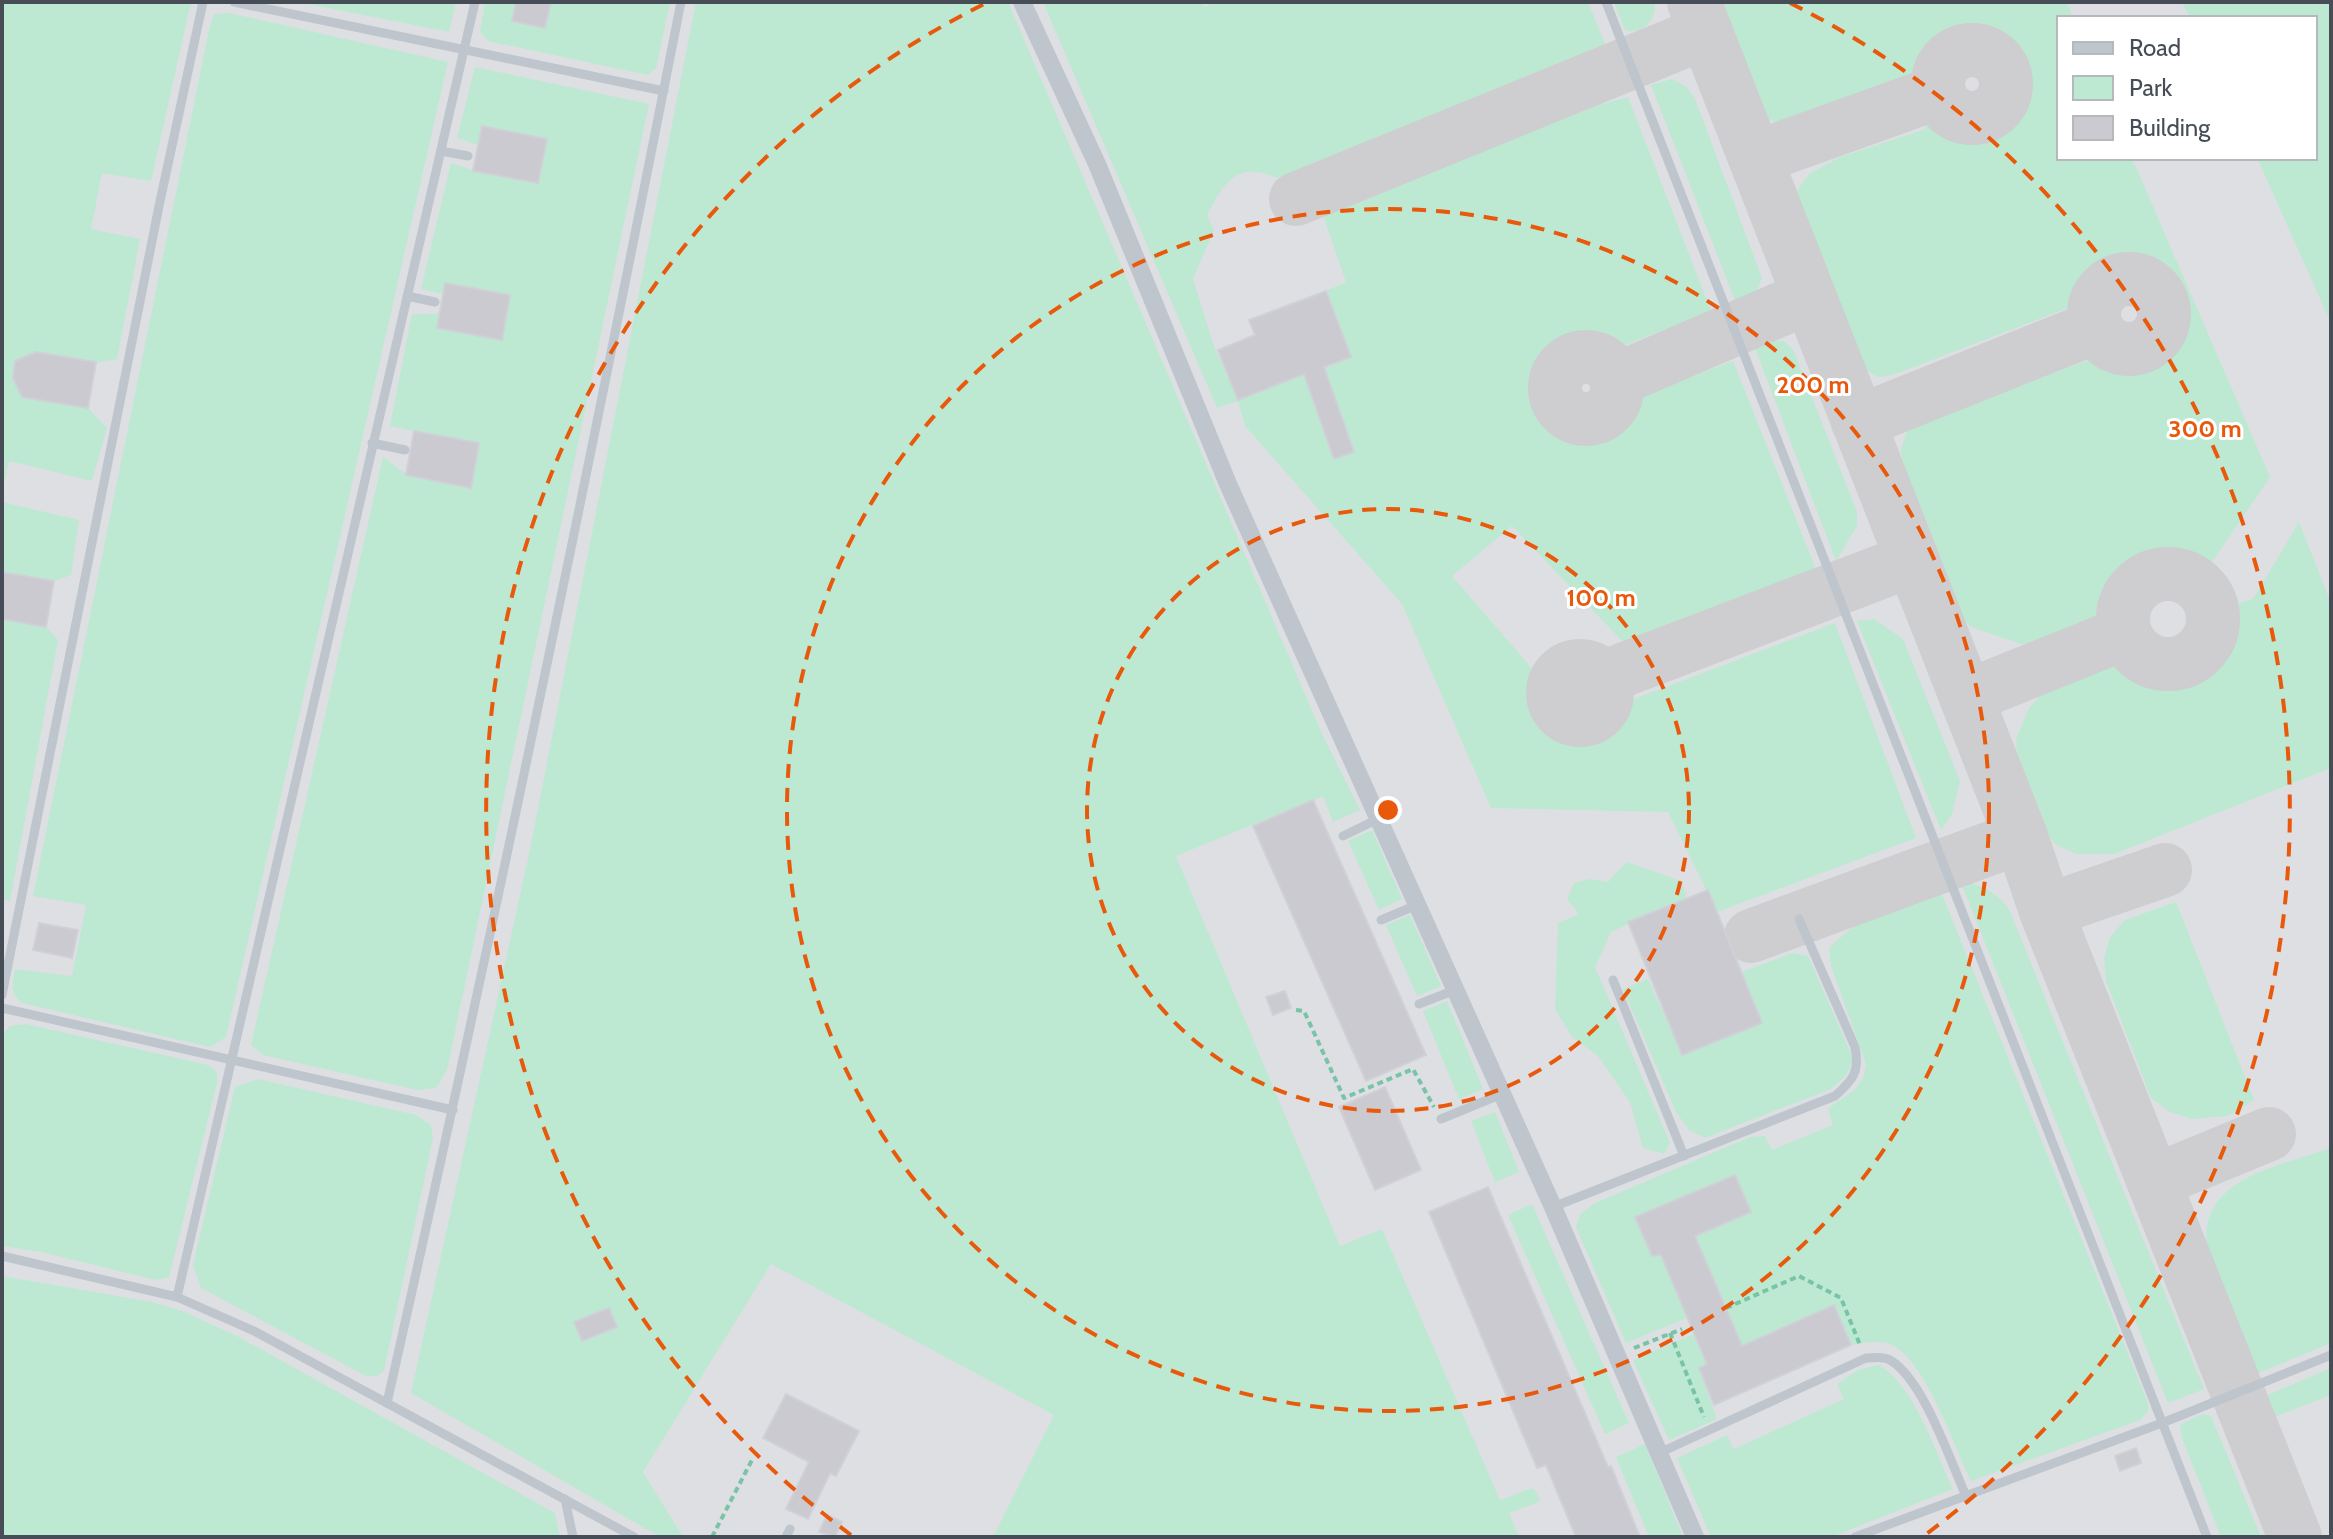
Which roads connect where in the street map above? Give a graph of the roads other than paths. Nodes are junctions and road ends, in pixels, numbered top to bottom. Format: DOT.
graph roads {
  1 [pos="203,2"];
  2 [pos="234,2"];
  3 [pos="475,2"];
  4 [pos="681,2"];
  5 [pos="1022,2"];
  6 [pos="1606,2"];
  7 [pos="466,50"];
  8 [pos="664,91"];
  9 [pos="441,151"];
  10 [pos="468,156"];
  11 [pos="407,296"];
  12 [pos="435,302"];
  13 [pos="372,443"];
  14 [pos="405,450"];
  15 [pos="1378,819"];
  16 [pos="1343,836"];
  17 [pos="1417,905"];
  18 [pos="1799,919"];
  19 [pos="1381,920"];
  20 [pos="1613,980"];
  21 [pos="1455,990"];
  22 [pos="2,995"];
  23 [pos="1419,1004"];
  24 [pos="2,1008"];
  25 [pos="232,1062"];
  26 [pos="1502,1094"];
  27 [pos="453,1110"];
  28 [pos="1441,1119"];
  29 [pos="1684,1156"];
  30 [pos="1553,1207"];
  31 [pos="2,1256"];
  32 [pos="177,1297"];
  33 [pos="2331,1355"];
  34 [pos="387,1403"];
  35 [pos="2162,1423"];
  36 [pos="1659,1453"];
  37 [pos="1966,1496"];
  38 [pos="565,1499"];
  39 [pos="573,1537"];
  40 [pos="634,1537"];
  41 [pos="1695,1537"];
  42 [pos="1855,1537"];
  43 [pos="2207,1537"];
  1 -- 22 [label="lane"];
  2 -- 7 [label="lane"];
  3 -- 7 [label="lane"];
  4 -- 8 [label="lane"];
  5 -- 15 [label="street"];
  6 -- 35 [label="lane"];
  7 -- 8 [label="lane"];
  7 -- 9 [label="lane"];
  8 -- 27 [label="lane"];
  9 -- 10 [label="lane"];
  9 -- 11 [label="lane"];
  11 -- 12 [label="lane"];
  11 -- 13 [label="lane"];
  13 -- 14 [label="lane"];
  13 -- 25 [label="lane"];
  15 -- 16 [label="lane"];
  15 -- 17 [label="street"];
  17 -- 19 [label="lane"];
  17 -- 21 [label="street"];
  18 -- 29 [label="lane"];
  20 -- 29 [label="lane"];
  21 -- 23 [label="lane"];
  21 -- 26 [label="street"];
  24 -- 25 [label="lane"];
  25 -- 27 [label="lane"];
  25 -- 32 [label="lane"];
  26 -- 28 [label="lane"];
  26 -- 30 [label="street"];
  27 -- 34 [label="lane"];
  29 -- 30 [label="lane"];
  30 -- 36 [label="street"];
  31 -- 32 [label="lane"];
  32 -- 34 [label="lane"];
  33 -- 35 [label="lane"];
  34 -- 38 [label="lane"];
  35 -- 37 [label="lane"];
  35 -- 43 [label="lane"];
  36 -- 37 [label="lane"];
  36 -- 41 [label="street"];
  37 -- 42 [label="lane"];
  38 -- 39 [label="lane"];
  38 -- 40 [label="lane"];
}
